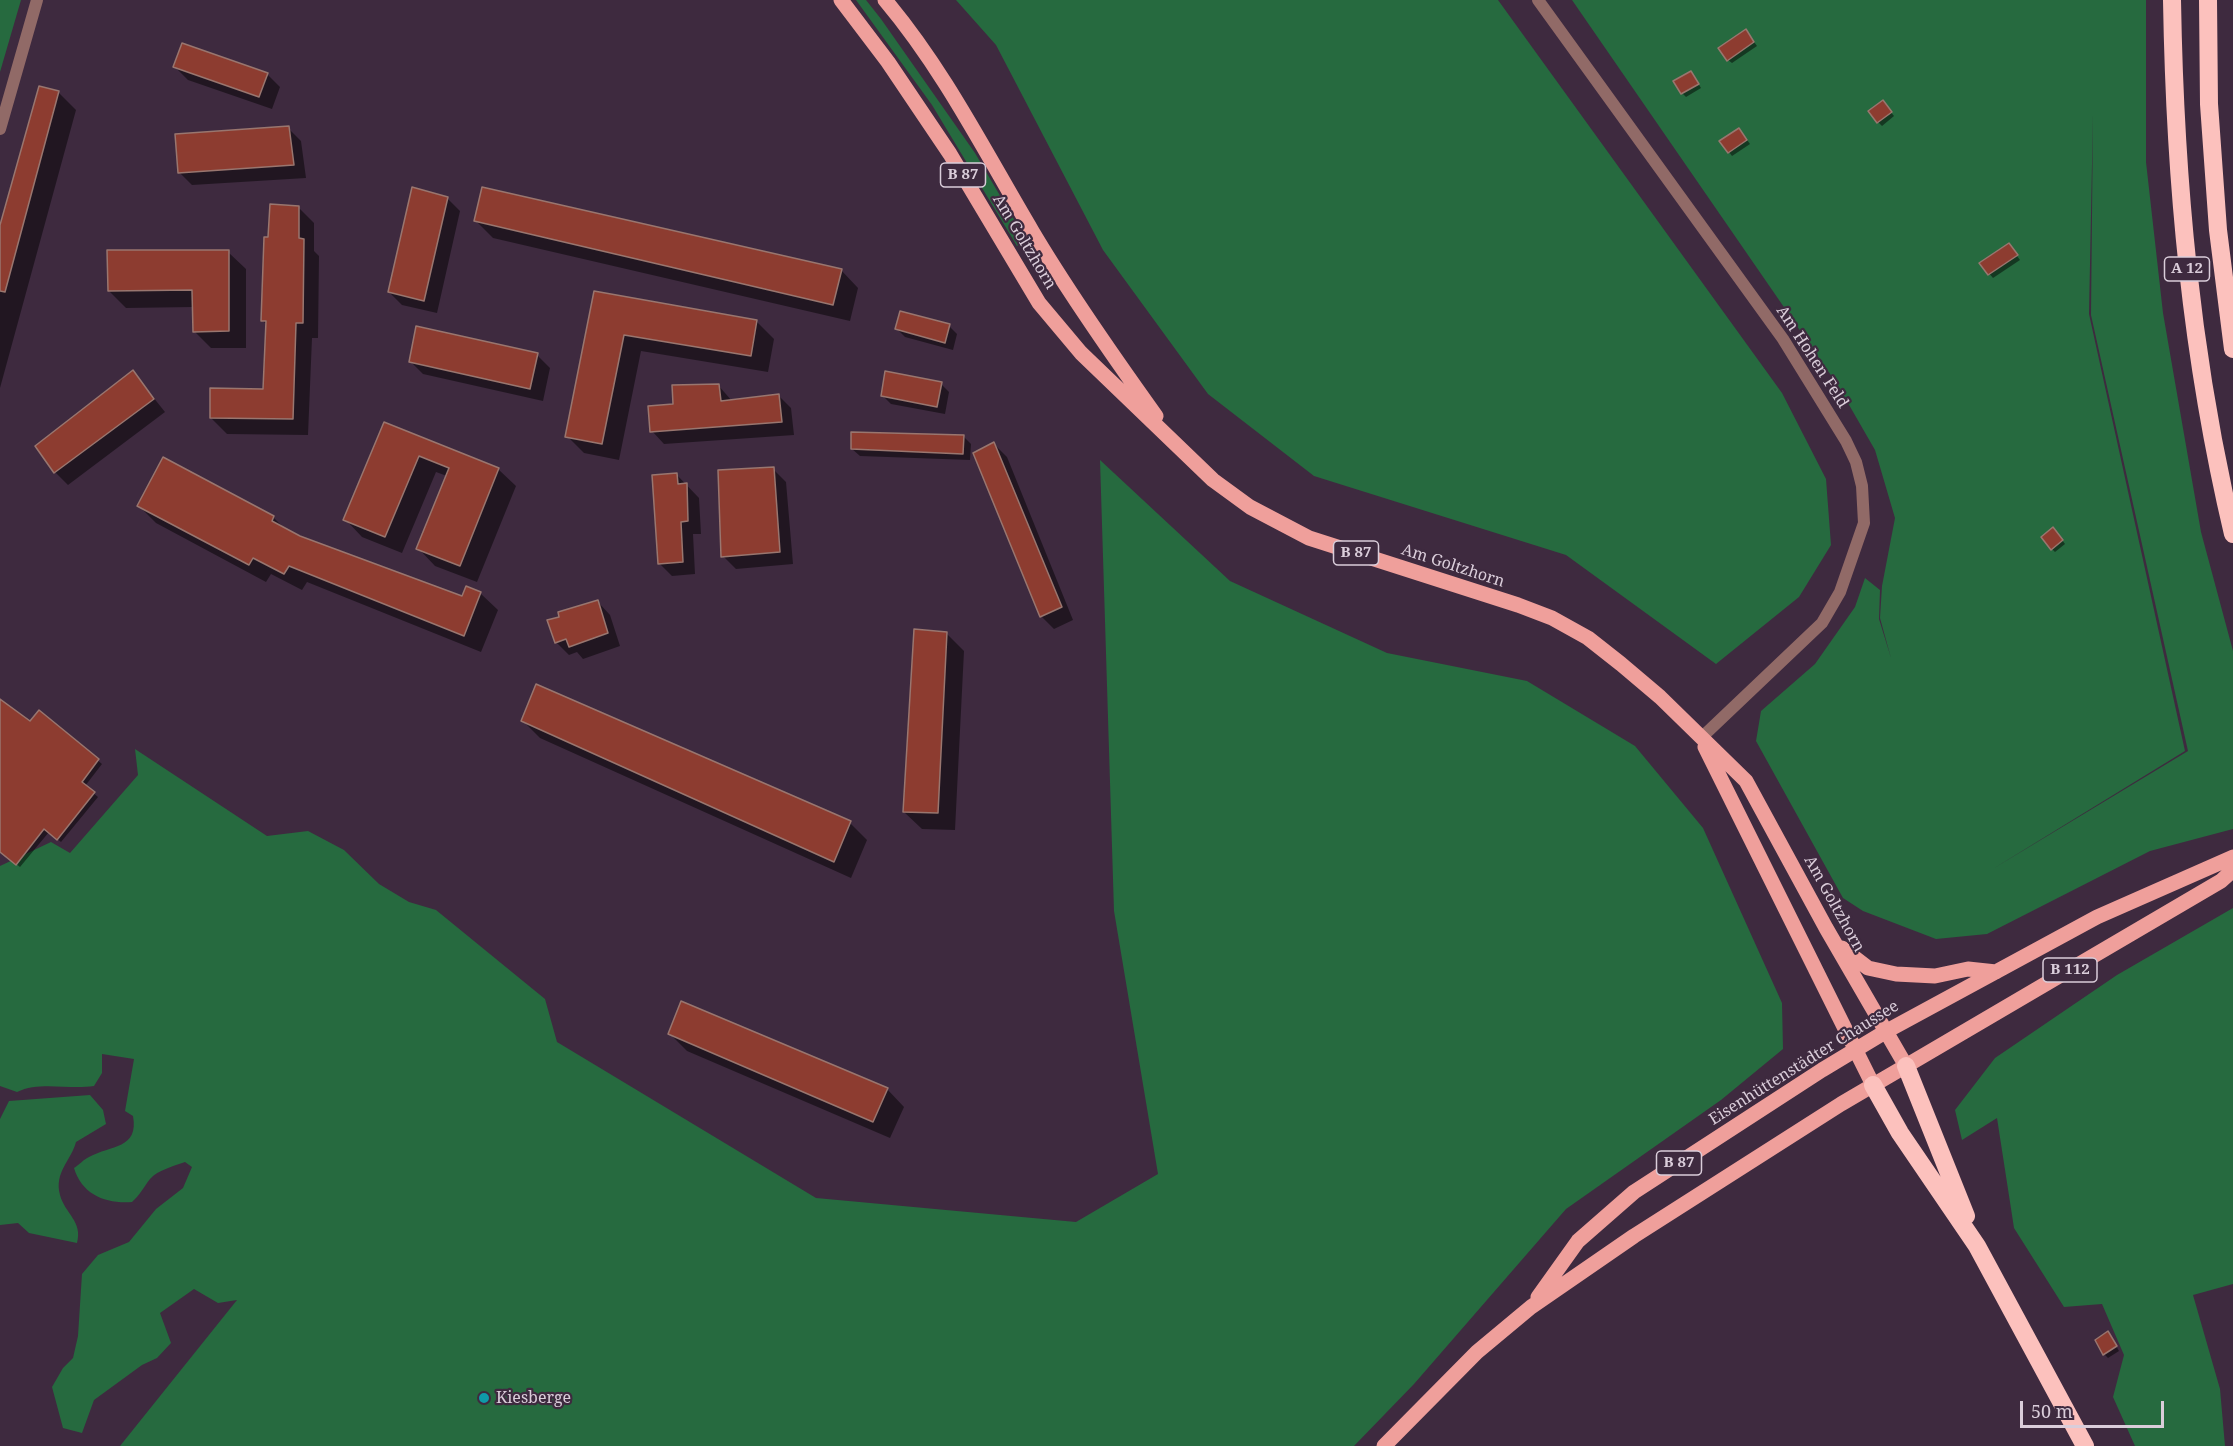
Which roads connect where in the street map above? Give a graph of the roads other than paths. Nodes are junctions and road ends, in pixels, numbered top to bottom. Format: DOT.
graph roads {
  1 [pos="37,0"];
  2 [pos="841,0"];
  3 [pos="885,0"];
  4 [pos="1538,0"];
  5 [pos="2172,0"];
  6 [pos="2208,0"];
  7 [pos="0,129"];
  8 [pos="2233,349"];
  9 [pos="1181,450"];
  10 [pos="2233,534"];
  11 [pos="1701,738"];
  12 [pos="2233,857"];
  13 [pos="2233,870"];
  14 [pos="1826,928"];
  15 [pos="1996,972"];
  16 [pos="1885,1032"];
  17 [pos="1853,1050"];
  18 [pos="1906,1066"];
  19 [pos="1873,1085"];
  20 [pos="1977,1246"];
  21 [pos="1531,1306"];
  22 [pos="1384,1446"];
  23 [pos="2085,1446"];
  1 -- 7 [label="street"];
  2 -- 9 [label="main road, Am Goltzhorn / B 87"];
  3 -- 9 [label="main road, Am Goltzhorn / B 87"];
  4 -- 11 [label="street, Am Hohen Feld"];
  5 -- 10 [label="highway, A 12"];
  6 -- 8 [label="highway, A 12"];
  9 -- 11 [label="main road, Am Goltzhorn / B 87"];
  11 -- 14 [label="main road, Am Goltzhorn / B 87"];
  11 -- 17 [label="main road, Am Goltzhorn / B 87"];
  12 -- 15 [label="main road, Eisenhüttenstädter Chaussee / B 112"];
  13 -- 18 [label="main road, Eisenhüttenstädter Chaussee / B 112"];
  14 -- 15 [label="main road"];
  14 -- 16 [label="main road, Am Goltzhorn / B 87"];
  15 -- 16 [label="main road, Eisenhüttenstädter Chaussee / B 112"];
  16 -- 17 [label="main road, Eisenhüttenstädter Chaussee / B 87"];
  16 -- 18 [label="main road, Am Goltzhorn / B 87"];
  17 -- 19 [label="main road, Am Goltzhorn / B 87"];
  17 -- 21 [label="main road, Eisenhüttenstädter Chaussee / B 87"];
  18 -- 19 [label="main road, Eisenhüttenstädter Chaussee / B 87"];
  18 -- 20 [label="highway"];
  19 -- 20 [label="highway"];
  19 -- 21 [label="main road, Eisenhüttenstädter Chaussee / B 87"];
  20 -- 23 [label="highway"];
  21 -- 22 [label="main road, Eisenhüttenstädter Chaussee / B 87"];
}
